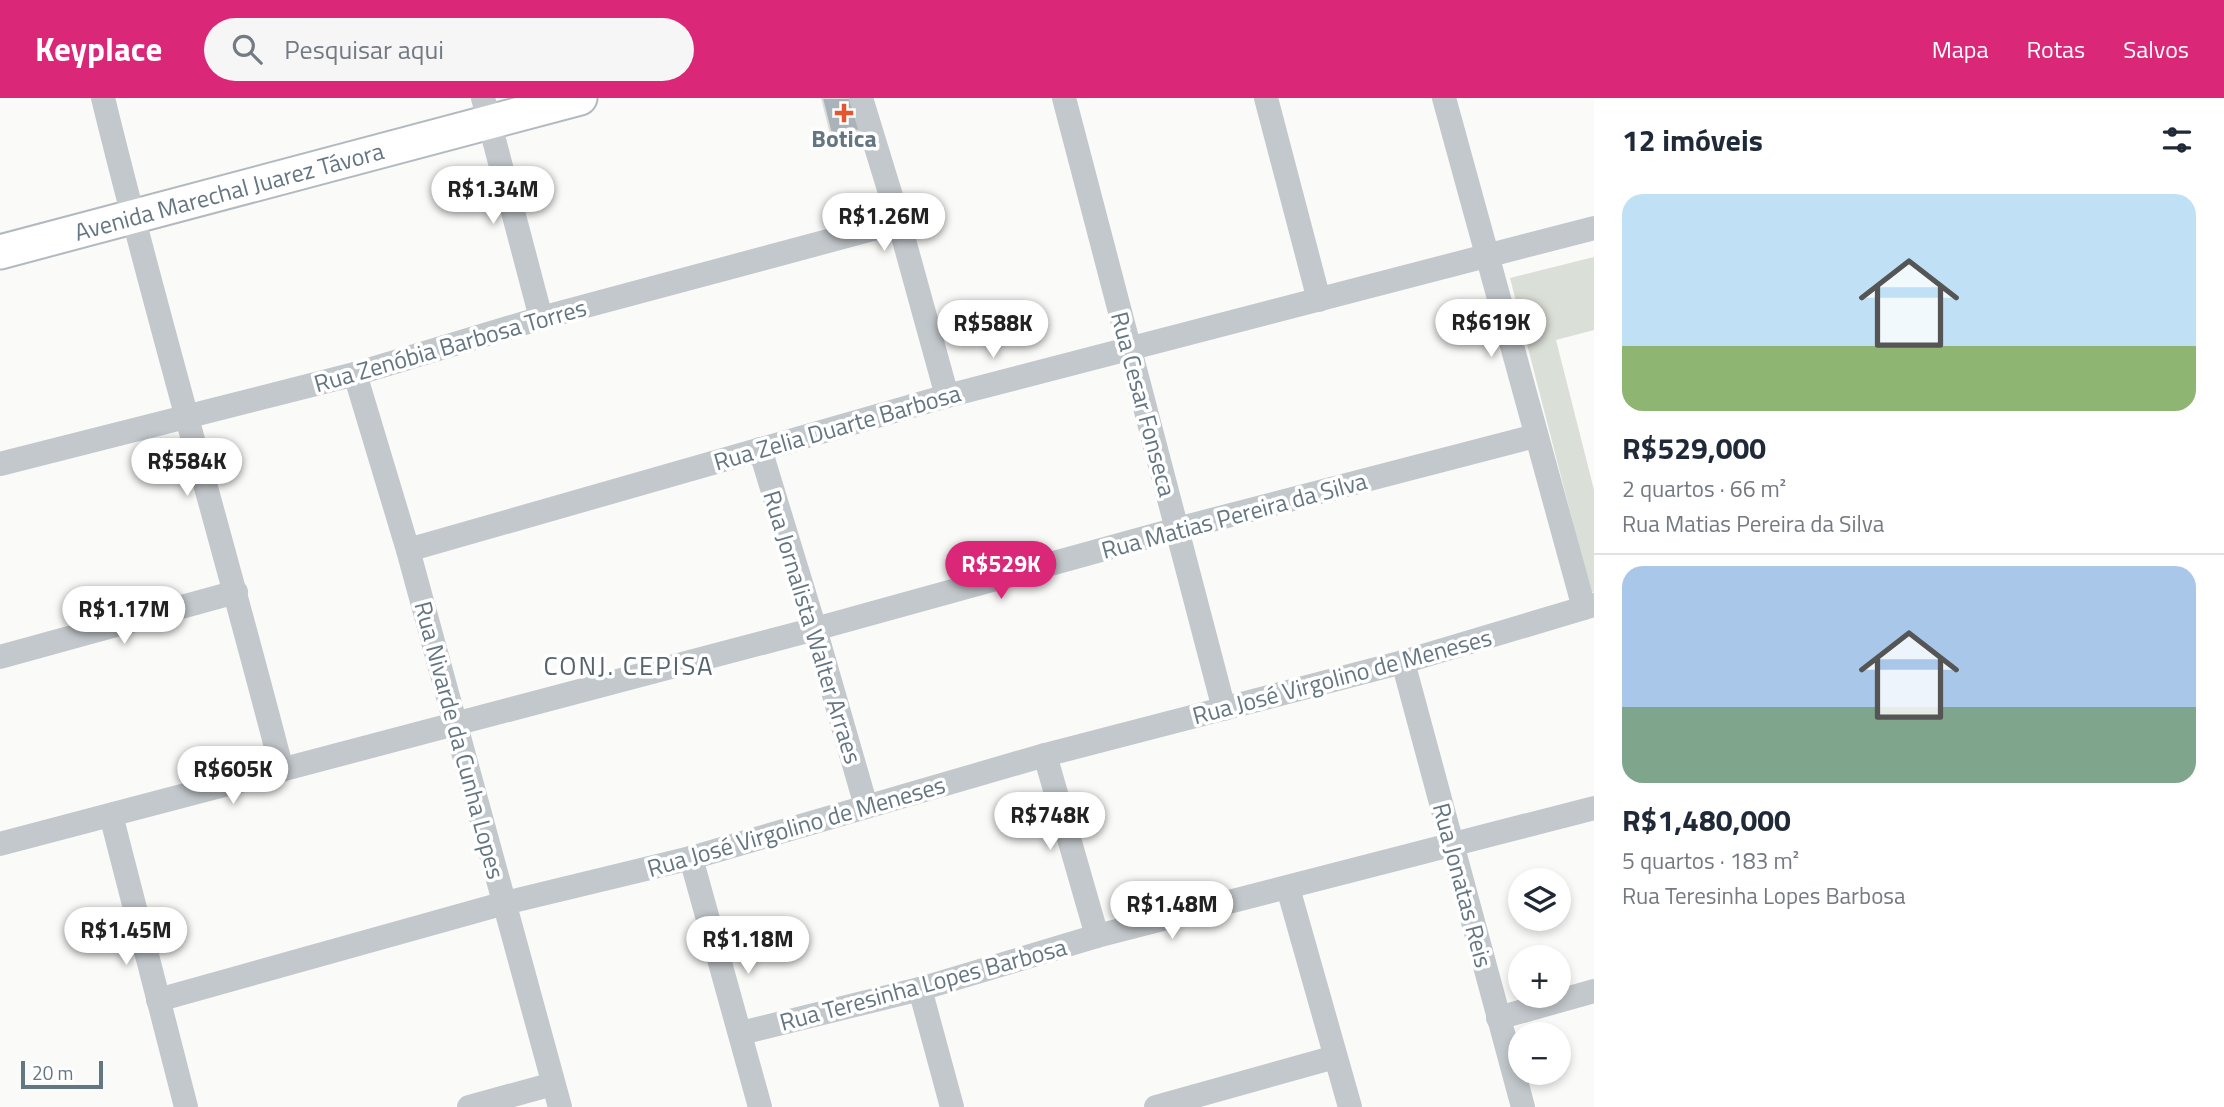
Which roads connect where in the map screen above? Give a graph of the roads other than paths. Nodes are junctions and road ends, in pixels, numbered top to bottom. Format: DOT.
graph roads {
  1 [pos="103,98"];
  2 [pos="580,98"];
  3 [pos="861,98"];
  4 [pos="1064,98"];
  5 [pos="1266,98"];
  6 [pos="1444,98"];
  7 [pos="487,110"];
  8 [pos="132,216"];
  9 [pos="899,222"];
  10 [pos="1594,228"];
  11 [pos="0,252"];
  12 [pos="1486,256"];
  13 [pos="1319,300"];
  14 [pos="541,318"];
  15 [pos="1129,348"];
  16 [pos="355,374"];
  17 [pos="947,396"];
  18 [pos="188,417"];
  19 [pos="1535,436"];
  20 [pos="760,449"];
  21 [pos="0,464"];
  22 [pos="1177,528"];
  23 [pos="408,550"];
  24 [pos="236,592"];
  25 [pos="1589,606"];
  26 [pos="815,629"];
  27 [pos="0,657"];
  28 [pos="1403,662"];
  29 [pos="1224,709"];
  30 [pos="455,724"];
  31 [pos="1045,755"];
  32 [pos="282,770"];
  33 [pos="866,806"];
  34 [pos="1594,808"];
  35 [pos="111,815"];
  36 [pos="0,844"];
  37 [pos="1452,845"];
  38 [pos="691,858"];
  39 [pos="1288,888"];
  40 [pos="505,903"];
  41 [pos="1097,936"];
  42 [pos="920,989"];
  43 [pos="1594,991"];
  44 [pos="158,1000"];
  45 [pos="1498,1018"];
  46 [pos="741,1033"];
  47 [pos="1335,1057"];
  48 [pos="557,1096"];
  49 [pos="186,1107"];
  50 [pos="470,1107"];
  51 [pos="760,1107"];
  52 [pos="952,1107"];
  53 [pos="1156,1107"];
  54 [pos="1350,1107"];
  55 [pos="1523,1107"];
  1 -- 8 [label="street"];
  2 -- 7 [label="street, Avenida Marechal Juarez Távora"];
  3 -- 9 [label="street"];
  4 -- 15 [label="street, Rua Cesar Fonseca"];
  5 -- 13 [label="street"];
  6 -- 12 [label="street"];
  7 -- 8 [label="street, Avenida Marechal Juarez Távora"];
  7 -- 14 [label="street"];
  8 -- 11 [label="street, Avenida Marechal Juarez Távora"];
  8 -- 18 [label="street"];
  9 -- 14 [label="street, Rua Zenóbia Barbosa Torres"];
  9 -- 17 [label="street"];
  10 -- 12 [label="street, Rua Zelia Duarte Barbosa"];
  12 -- 13 [label="street, Rua Zelia Duarte Barbosa"];
  12 -- 19 [label="street"];
  13 -- 15 [label="street, Rua Zelia Duarte Barbosa"];
  14 -- 16 [label="street, Rua Zenóbia Barbosa Torres"];
  15 -- 17 [label="street, Rua Zelia Duarte Barbosa"];
  15 -- 22 [label="street, Rua Cesar Fonseca"];
  16 -- 18 [label="street, Rua Zenóbia Barbosa Torres"];
  16 -- 23 [label="street, Rua Nivarde da Cunha Lopes"];
  17 -- 20 [label="street, Rua Zelia Duarte Barbosa"];
  18 -- 21 [label="street, Rua Zenóbia Barbosa Torres"];
  18 -- 24 [label="street"];
  19 -- 22 [label="street, Rua Matias Pereira da Silva"];
  19 -- 25 [label="street"];
  20 -- 23 [label="street, Rua Zelia Duarte Barbosa"];
  20 -- 26 [label="street, Rua Jornalista Walter Arraes"];
  22 -- 26 [label="street, Rua Matias Pereira da Silva"];
  22 -- 29 [label="street, Rua Cesar Fonseca"];
  23 -- 30 [label="street, Rua Nivarde da Cunha Lopes"];
  24 -- 27 [label="street"];
  24 -- 32 [label="street"];
  25 -- 28 [label="street, Rua José Virgolino de Meneses"];
  26 -- 30 [label="street, Rua Matias Pereira da Silva"];
  26 -- 33 [label="street, Rua Jornalista Walter Arraes"];
  28 -- 29 [label="street, Rua José Virgolino de Meneses"];
  28 -- 37 [label="street, Rua Jonatas Reis"];
  29 -- 31 [label="street, Rua José Virgolino de Meneses"];
  30 -- 32 [label="street, Rua Matias Pereira da Silva"];
  30 -- 40 [label="street, Rua Nivarde da Cunha Lopes"];
  31 -- 33 [label="street, Rua José Virgolino de Meneses"];
  31 -- 41 [label="street"];
  32 -- 35 [label="street, Rua Matias Pereira da Silva"];
  33 -- 38 [label="street, Rua José Virgolino de Meneses"];
  34 -- 37 [label="street, Rua Teresinha Lopes Barbosa"];
  35 -- 36 [label="street, Rua Matias Pereira da Silva"];
  35 -- 44 [label="street"];
  37 -- 39 [label="street, Rua Teresinha Lopes Barbosa"];
  37 -- 45 [label="street, Rua Jonatas Reis"];
  38 -- 40 [label="street, Rua José Virgolino de Meneses"];
  38 -- 46 [label="street"];
  39 -- 41 [label="street, Rua Teresinha Lopes Barbosa"];
  39 -- 47 [label="street"];
  40 -- 44 [label="street, Rua José Virgolino de Meneses"];
  40 -- 48 [label="street, Rua Nivarde da Cunha Lopes"];
  41 -- 42 [label="street, Rua Teresinha Lopes Barbosa"];
  42 -- 46 [label="street, Rua Teresinha Lopes Barbosa"];
  42 -- 52 [label="street"];
  43 -- 45 [label="street"];
  44 -- 49 [label="street"];
  45 -- 55 [label="street, Rua Jonatas Reis"];
  46 -- 51 [label="street"];
  47 -- 53 [label="street"];
  47 -- 54 [label="street"];
  48 -- 50 [label="street"];
}
